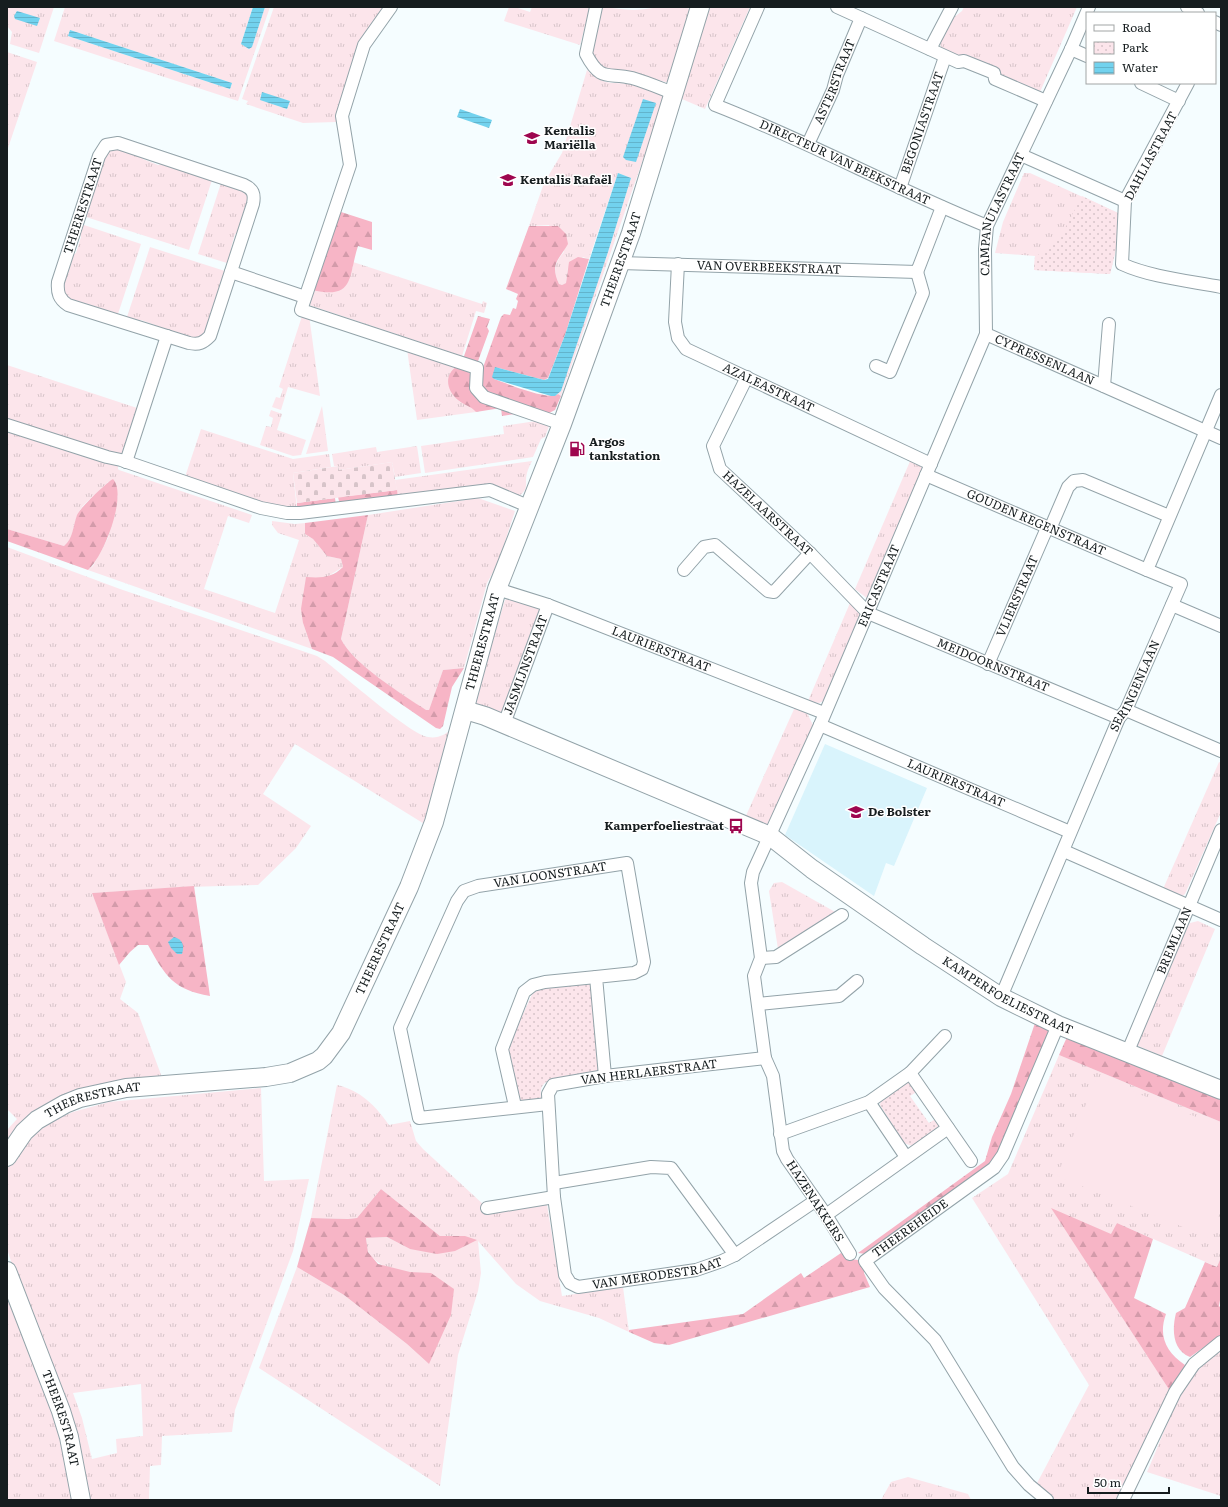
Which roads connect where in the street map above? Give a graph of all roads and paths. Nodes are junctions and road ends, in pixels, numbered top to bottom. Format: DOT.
graph roads {
  1 [pos="391,7"];
  2 [pos="596,7"];
  3 [pos="700,7"];
  4 [pos="758,7"];
  5 [pos="837,7"];
  6 [pos="952,7"];
  7 [pos="1187,7"];
  8 [pos="1196,12"];
  9 [pos="1086,14"];
  10 [pos="861,18"];
  11 [pos="930,49"];
  12 [pos="1071,49"];
  13 [pos="1086,56"];
  14 [pos="945,57"];
  15 [pos="1143,84"];
  16 [pos="1188,84"];
  17 [pos="673,93"];
  18 [pos="1046,101"];
  19 [pos="1179,102"];
  20 [pos="808,144"];
  21 [pos="1021,155"];
  22 [pos="900,188"];
  23 [pos="1125,201"];
  24 [pos="942,208"];
  25 [pos="987,226"];
  26 [pos="620,263"];
  27 [pos="678,264"];
  28 [pos="231,272"];
  29 [pos="917,272"];
  30 [pos="1221,287"];
  31 [pos="305,297"];
  32 [pos="1109,324"];
  33 [pos="986,334"];
  34 [pos="167,336"];
  35 [pos="876,366"];
  36 [pos="747,377"];
  37 [pos="1104,386"];
  38 [pos="1220,400"];
  39 [pos="562,424"];
  40 [pos="7,425"];
  41 [pos="1206,431"];
  42 [pos="1221,438"];
  43 [pos="126,462"];
  44 [pos="931,464"];
  45 [pos="926,475"];
  46 [pos="528,506"];
  47 [pos="1169,516"];
  48 [pos="1048,529"];
  49 [pos="810,553"];
  50 [pos="684,570"];
  51 [pos="1147,570"];
  52 [pos="497,588"];
  53 [pos="548,605"];
  54 [pos="1172,605"];
  55 [pos="868,612"];
  56 [pos="1221,626"];
  57 [pos="988,664"];
  58 [pos="465,710"];
  59 [pos="1123,714"];
  60 [pos="822,719"];
  61 [pos="504,724"];
  62 [pos="1221,751"];
  63 [pos="1221,830"];
  64 [pos="1070,832"];
  65 [pos="770,836"];
  66 [pos="1064,851"];
  67 [pos="1188,906"];
  68 [pos="842,915"];
  69 [pos="1221,920"];
  70 [pos="761,958"];
  71 [pos="596,977"];
  72 [pos="857,981"];
  73 [pos="1001,997"];
  74 [pos="758,1004"];
  75 [pos="1058,1025"];
  76 [pos="945,1036"];
  77 [pos="1128,1051"];
  78 [pos="765,1058"];
  79 [pos="910,1072"];
  80 [pos="605,1076"];
  81 [pos="1221,1090"];
  82 [pos="869,1102"];
  83 [pos="548,1104"];
  84 [pos="515,1106"];
  85 [pos="948,1128"];
  86 [pos="780,1134"];
  87 [pos="7,1157"];
  88 [pos="906,1157"];
  89 [pos="971,1162"];
  90 [pos="554,1182"];
  91 [pos="554,1197"];
  92 [pos="815,1201"];
  93 [pos="487,1208"];
  94 [pos="826,1215"];
  95 [pos="850,1254"];
  96 [pos="735,1255"];
  97 [pos="7,1271"];
  98 [pos="1221,1342"];
  99 [pos="81,1500"];
  100 [pos="1047,1500"];
  101 [pos="1123,1500"];
  1 -- 31 [label="street"];
  2 -- 17 [label="street"];
  3 -- 17 [label="main road, THEERESTRAAT"];
  4 -- 20 [label="street, DIRECTEUR VAN BEEKSTRAAT"];
  5 -- 10 [label="street"];
  6 -- 11 [label="street"];
  7 -- 8 [label="street"];
  9 -- 12 [label="street, CAMPANULASTRAAT"];
  10 -- 11 [label="street"];
  10 -- 20 [label="street, ASTERSTRAAT"];
  11 -- 14 [label="street"];
  12 -- 13 [label="street"];
  12 -- 18 [label="street, CAMPANULASTRAAT"];
  14 -- 18 [label="street"];
  14 -- 22 [label="street, BEGONIASTRAAT"];
  15 -- 19 [label="street"];
  16 -- 19 [label="street, DAHLIASTRAAT"];
  17 -- 26 [label="main road, THEERESTRAAT"];
  18 -- 21 [label="street, CAMPANULASTRAAT"];
  19 -- 23 [label="street, DAHLIASTRAAT"];
  20 -- 22 [label="street, DIRECTEUR VAN BEEKSTRAAT"];
  21 -- 23 [label="street"];
  21 -- 25 [label="street, CAMPANULASTRAAT"];
  22 -- 24 [label="street, DIRECTEUR VAN BEEKSTRAAT"];
  23 -- 30 [label="street, DAHLIASTRAAT"];
  24 -- 25 [label="street, DIRECTEUR VAN BEEKSTRAAT"];
  24 -- 29 [label="street"];
  25 -- 33 [label="street, CAMPANULASTRAAT"];
  26 -- 27 [label="street, VAN OVERBEEKSTRAAT"];
  26 -- 39 [label="main road, THEERESTRAAT"];
  27 -- 29 [label="street, VAN OVERBEEKSTRAAT"];
  27 -- 36 [label="street, AZALEASTRAAT"];
  28 -- 31 [label="street"];
  28 -- 34 [label="street, THEERESTRAAT"];
  28 -- 34 [label="street, THEERESTRAAT"];
  29 -- 35 [label="street"];
  31 -- 39 [label="street"];
  32 -- 37 [label="street, CYPRESSENLAAN"];
  33 -- 37 [label="street, CYPRESSENLAAN"];
  33 -- 44 [label="street, ERICASTRAAT"];
  34 -- 43 [label="street"];
  36 -- 44 [label="street, AZALEASTRAAT"];
  36 -- 49 [label="street, HAZELAARSTRAAT"];
  37 -- 41 [label="street, CYPRESSENLAAN"];
  38 -- 41 [label="street"];
  39 -- 46 [label="main road, THEERESTRAAT"];
  40 -- 43 [label="street"];
  41 -- 42 [label="street, CYPRESSENLAAN"];
  41 -- 47 [label="street"];
  43 -- 46 [label="street"];
  44 -- 45 [label="street, ERICASTRAAT"];
  45 -- 48 [label="street, GOUDEN REGENSTRAAT"];
  45 -- 55 [label="street, ERICASTRAAT"];
  46 -- 52 [label="main road, THEERESTRAAT"];
  47 -- 48 [label="street, VLIERSTRAAT"];
  47 -- 51 [label="street"];
  48 -- 51 [label="street, GOUDEN REGENSTRAAT"];
  48 -- 57 [label="street, VLIERSTRAAT"];
  49 -- 50 [label="street"];
  49 -- 55 [label="street, HAZELAARSTRAAT"];
  51 -- 54 [label="street, SERINGENLAAN"];
  52 -- 53 [label="street, LAURIERSTRAAT"];
  52 -- 58 [label="main road, THEERESTRAAT"];
  53 -- 60 [label="street, LAURIERSTRAAT"];
  53 -- 61 [label="street, JASMIJNSTRAAT"];
  54 -- 56 [label="street"];
  54 -- 59 [label="street, SERINGENLAAN"];
  55 -- 57 [label="street, MEIDOORNSTRAAT"];
  55 -- 60 [label="street, ERICASTRAAT"];
  57 -- 59 [label="street, MEIDOORNSTRAAT"];
  58 -- 61 [label="main road, KAMPERFOELIESTRAAT"];
  58 -- 87 [label="main road, THEERESTRAAT"];
  59 -- 62 [label="street, MEIDOORNSTRAAT"];
  59 -- 64 [label="street, SERINGENLAAN"];
  60 -- 64 [label="street, LAURIERSTRAAT"];
  60 -- 65 [label="street, ERICASTRAAT"];
  61 -- 65 [label="main road, KAMPERFOELIESTRAAT"];
  63 -- 67 [label="street, BREMLAAN"];
  64 -- 66 [label="street, SERINGENLAAN"];
  65 -- 70 [label="street, HAZENAKKERS"];
  65 -- 73 [label="main road, KAMPERFOELIESTRAAT"];
  66 -- 67 [label="street"];
  66 -- 73 [label="street, SERINGENLAAN"];
  67 -- 69 [label="street"];
  67 -- 77 [label="street, BREMLAAN"];
  68 -- 70 [label="street"];
  70 -- 74 [label="street, HAZENAKKERS"];
  71 -- 80 [label="street"];
  71 -- 84 [label="street"];
  71 -- 84 [label="street, VAN LOONSTRAAT"];
  72 -- 74 [label="street"];
  73 -- 75 [label="main road, KAMPERFOELIESTRAAT"];
  74 -- 78 [label="street, HAZENAKKERS"];
  75 -- 77 [label="main road, KAMPERFOELIESTRAAT"];
  75 -- 100 [label="street, THEEREHEIDE"];
  76 -- 79 [label="street"];
  77 -- 81 [label="main road, KAMPERFOELIESTRAAT"];
  78 -- 80 [label="street, VAN HERLAERSTRAAT"];
  78 -- 86 [label="street, HAZENAKKERS"];
  79 -- 82 [label="street"];
  79 -- 85 [label="street"];
  80 -- 83 [label="street, VAN HERLAERSTRAAT"];
  82 -- 86 [label="street"];
  82 -- 88 [label="street"];
  83 -- 84 [label="street"];
  83 -- 90 [label="street, VAN MERODESTRAAT"];
  85 -- 88 [label="street"];
  85 -- 89 [label="street"];
  86 -- 92 [label="street, HAZENAKKERS"];
  88 -- 94 [label="street"];
  90 -- 91 [label="street, VAN MERODESTRAAT"];
  90 -- 96 [label="street"];
  91 -- 93 [label="street"];
  91 -- 96 [label="street, VAN MERODESTRAAT"];
  92 -- 94 [label="street, HAZENAKKERS"];
  92 -- 96 [label="street, VAN MERODESTRAAT"];
  94 -- 95 [label="street, HAZENAKKERS"];
  97 -- 99 [label="main road, THEERESTRAAT"];
  98 -- 101 [label="street"];
}
